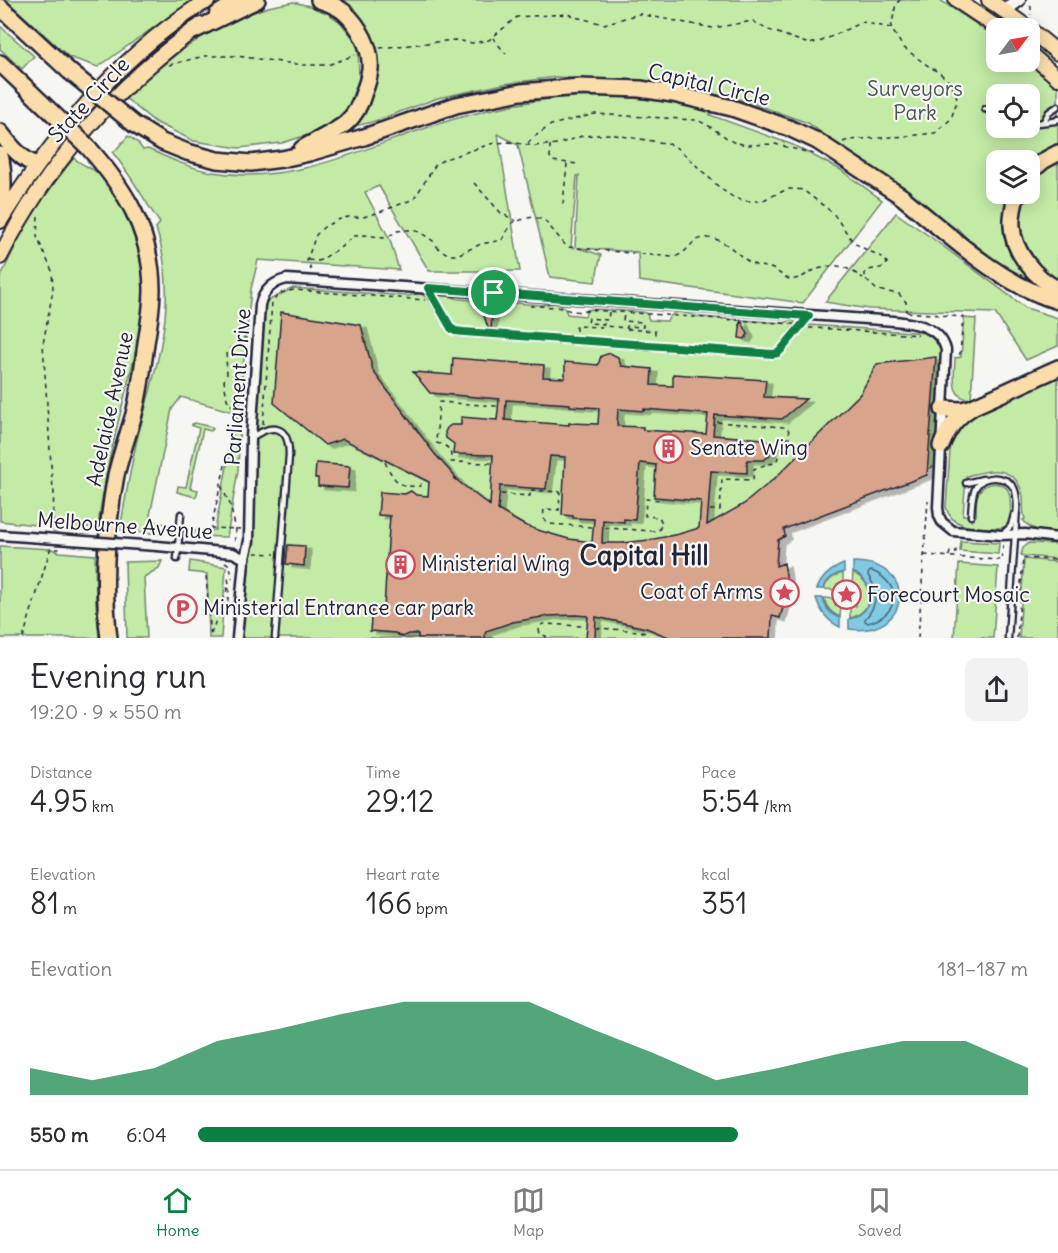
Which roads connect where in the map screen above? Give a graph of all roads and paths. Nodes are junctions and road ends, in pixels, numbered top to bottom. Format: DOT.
graph roads {
  1 [pos="207,0"];
  2 [pos="238,0"];
  3 [pos="257,0"];
  4 [pos="319,0"];
  5 [pos="900,0"];
  6 [pos="956,0"];
  7 [pos="990,0"];
  8 [pos="1019,0"];
  9 [pos="0,8"];
  10 [pos="1004,11"];
  11 [pos="977,14"];
  12 [pos="1000,18"];
  13 [pos="1014,18"];
  14 [pos="986,20"];
  15 [pos="891,28"];
  16 [pos="193,31"];
  17 [pos="492,38"];
  18 [pos="1040,38"];
  19 [pos="368,51"];
  20 [pos="506,54"];
  21 [pos="1058,54"];
  22 [pos="1040,62"];
  23 [pos="0,63"];
  24 [pos="167,66"];
  25 [pos="1058,78"];
  26 [pos="1058,105"];
  27 [pos="1058,119"];
  28 [pos="1044,122"];
  29 [pos="1040,123"];
  30 [pos="0,132"];
  31 [pos="528,144"];
  32 [pos="550,144"];
  33 [pos="839,144"];
  34 [pos="66,153"];
  35 [pos="1058,153"];
  36 [pos="814,154"];
  37 [pos="0,155"];
  38 [pos="282,159"];
  39 [pos="567,163"];
  40 [pos="577,164"];
  41 [pos="1040,164"];
  42 [pos="37,165"];
  43 [pos="474,183"];
  44 [pos="563,204"];
  45 [pos="1014,204"];
  46 [pos="38,213"];
  47 [pos="0,221"];
  48 [pos="517,221"];
  49 [pos="0,256"];
  50 [pos="308,260"];
  51 [pos="311,274"];
  52 [pos="864,279"];
  53 [pos="428,288"];
  54 [pos="1058,289"];
  55 [pos="1058,301"];
  56 [pos="430,302"];
  57 [pos="494,303"];
  58 [pos="566,310"];
  59 [pos="609,311"];
  60 [pos="624,312"];
  61 [pos="906,312"];
  62 [pos="492,313"];
  63 [pos="809,316"];
  64 [pos="906,317"];
  65 [pos="259,318"];
  66 [pos="740,321"];
  67 [pos="796,324"];
  68 [pos="604,326"];
  69 [pos="627,328"];
  70 [pos="803,329"];
  71 [pos="740,331"];
  72 [pos="921,335"];
  73 [pos="575,336"];
  74 [pos="655,341"];
  75 [pos="957,354"];
  76 [pos="1058,368"];
  77 [pos="497,406"];
  78 [pos="974,406"];
  79 [pos="944,410"];
  80 [pos="716,423"];
  81 [pos="262,431"];
  82 [pos="251,438"];
  83 [pos="941,446"];
  84 [pos="385,462"];
  85 [pos="491,464"];
  86 [pos="986,479"];
  87 [pos="423,481"];
  88 [pos="966,483"];
  89 [pos="220,486"];
  90 [pos="501,494"];
  91 [pos="1016,494"];
  92 [pos="663,499"];
  93 [pos="928,500"];
  94 [pos="710,510"];
  95 [pos="181,514"];
  96 [pos="971,516"];
  97 [pos="592,527"];
  98 [pos="605,528"];
  99 [pos="250,529"];
  100 [pos="236,530"];
  101 [pos="1015,534"];
  102 [pos="0,535"];
  103 [pos="1002,535"];
  104 [pos="53,536"];
  105 [pos="1058,538"];
  106 [pos="177,548"];
  107 [pos="951,550"];
  108 [pos="254,553"];
  109 [pos="282,554"];
  110 [pos="924,555"];
  111 [pos="949,557"];
  112 [pos="1002,557"];
  113 [pos="177,559"];
  114 [pos="244,559"];
  115 [pos="1058,560"];
  116 [pos="206,576"];
  117 [pos="228,578"];
  118 [pos="582,626"];
  119 [pos="596,628"];
  120 [pos="211,634"];
  121 [pos="23,638"];
  122 [pos="109,638"];
  123 [pos="211,638"];
  124 [pos="237,638"];
  125 [pos="275,638"];
  126 [pos="546,638"];
  127 [pos="647,638"];
  128 [pos="918,638"];
  129 [pos="1008,638"];
  130 [pos="1017,638"];
  1 -- 42 [label="main road, State Circle"];
  2 -- 16 [label="main road, State Circle"];
  3 -- 16 [label="highway"];
  4 -- 19 [label="highway"];
  5 -- 15 [label="path"];
  6 -- 11 [label="main road"];
  7 -- 10 [label="main road"];
  7 -- 11 [label="main road"];
  8 -- 10 [label="main road"];
  9 -- 38 [label="highway, Capital Circle, bridge"];
  10 -- 12 [label="main road"];
  10 -- 13 [label="main road"];
  11 -- 14 [label="main road"];
  15 -- 17 [label="path"];
  15 -- 33 [label="path"];
  16 -- 34 [label="main road, State Circle"];
  17 -- 19 [label="path"];
  17 -- 20 [label="path"];
  18 -- 21 [label="main road"];
  19 -- 24 [label="path"];
  19 -- 38 [label="highway"];
  22 -- 25 [label="main road"];
  23 -- 122 [label="highway, Adelaide Avenue, bridge"];
  26 -- 28 [label="lane"];
  27 -- 28 [label="lane"];
  28 -- 29 [label="lane"];
  30 -- 42 [label="highway"];
  31 -- 32 [label="path"];
  31 -- 36 [label="path"];
  31 -- 50 [label="path"];
  32 -- 39 [label="path"];
  32 -- 52 [label="path"];
  34 -- 42 [label="main road"];
  34 -- 49 [label="main road, State Circle"];
  35 -- 41 [label="highway"];
  37 -- 47 [label="highway"];
  38 -- 55 [label="highway, Capital Circle, bridge"];
  39 -- 40 [label="path"];
  39 -- 44 [label="path"];
  42 -- 47 [label="main road, State Circle"];
  43 -- 48 [label="path"];
  45 -- 54 [label="highway"];
  46 -- 104 [label="path"];
  48 -- 50 [label="path"];
  48 -- 52 [label="path"];
  50 -- 51 [label="path"];
  52 -- 61 [label="path"];
  53 -- 63 [label="street, Parliament Drive"];
  53 -- 63 [label="lane"];
  53 -- 65 [label="street, Parliament Drive"];
  56 -- 81 [label="path"];
  57 -- 62 [label="path"];
  58 -- 59 [label="path"];
  59 -- 60 [label="path"];
  59 -- 68 [label="path"];
  60 -- 66 [label="path"];
  60 -- 69 [label="path"];
  61 -- 64 [label="path"];
  61 -- 75 [label="path"];
  63 -- 79 [label="street, Parliament Drive"];
  65 -- 82 [label="street, Parliament Drive"];
  65 -- 89 [label="path"];
  66 -- 67 [label="path"];
  66 -- 71 [label="path"];
  68 -- 69 [label="path"];
  68 -- 73 [label="path"];
  69 -- 74 [label="path"];
  70 -- 72 [label="path"];
  76 -- 78 [label="highway"];
  77 -- 85 [label="path"];
  78 -- 79 [label="highway"];
  78 -- 83 [label="highway"];
  79 -- 83 [label="street, Parliament Drive"];
  80 -- 94 [label="path"];
  81 -- 82 [label="lane"];
  81 -- 109 [label="lane"];
  82 -- 99 [label="street, Parliament Drive"];
  83 -- 103 [label="street, Parliament Drive"];
  84 -- 87 [label="path"];
  86 -- 88 [label="lane"];
  86 -- 91 [label="lane"];
  86 -- 96 [label="lane"];
  89 -- 100 [label="path"];
  89 -- 100 [label="path"];
  90 -- 97 [label="path"];
  91 -- 101 [label="lane"];
  91 -- 103 [label="lane"];
  92 -- 98 [label="path"];
  93 -- 110 [label="path"];
  95 -- 106 [label="lane"];
  99 -- 100 [label="path"];
  99 -- 114 [label="street, Parliament Drive"];
  101 -- 103 [label="street"];
  101 -- 105 [label="street"];
  101 -- 129 [label="lane"];
  102 -- 104 [label="street, Melbourne Avenue"];
  104 -- 106 [label="street, Melbourne Avenue, bridge"];
  104 -- 121 [label="path"];
  106 -- 113 [label="lane"];
  106 -- 114 [label="street, Melbourne Avenue"];
  107 -- 111 [label="path"];
  108 -- 109 [label="path"];
  109 -- 125 [label="lane"];
  110 -- 111 [label="path"];
  110 -- 128 [label="path"];
  111 -- 112 [label="path"];
  114 -- 124 [label="street, Parliament Drive"];
  115 -- 130 [label="path"];
  116 -- 120 [label="path"];
  117 -- 120 [label="path"];
  118 -- 126 [label="path"];
  119 -- 127 [label="path"];
  120 -- 123 [label="path"];
}
